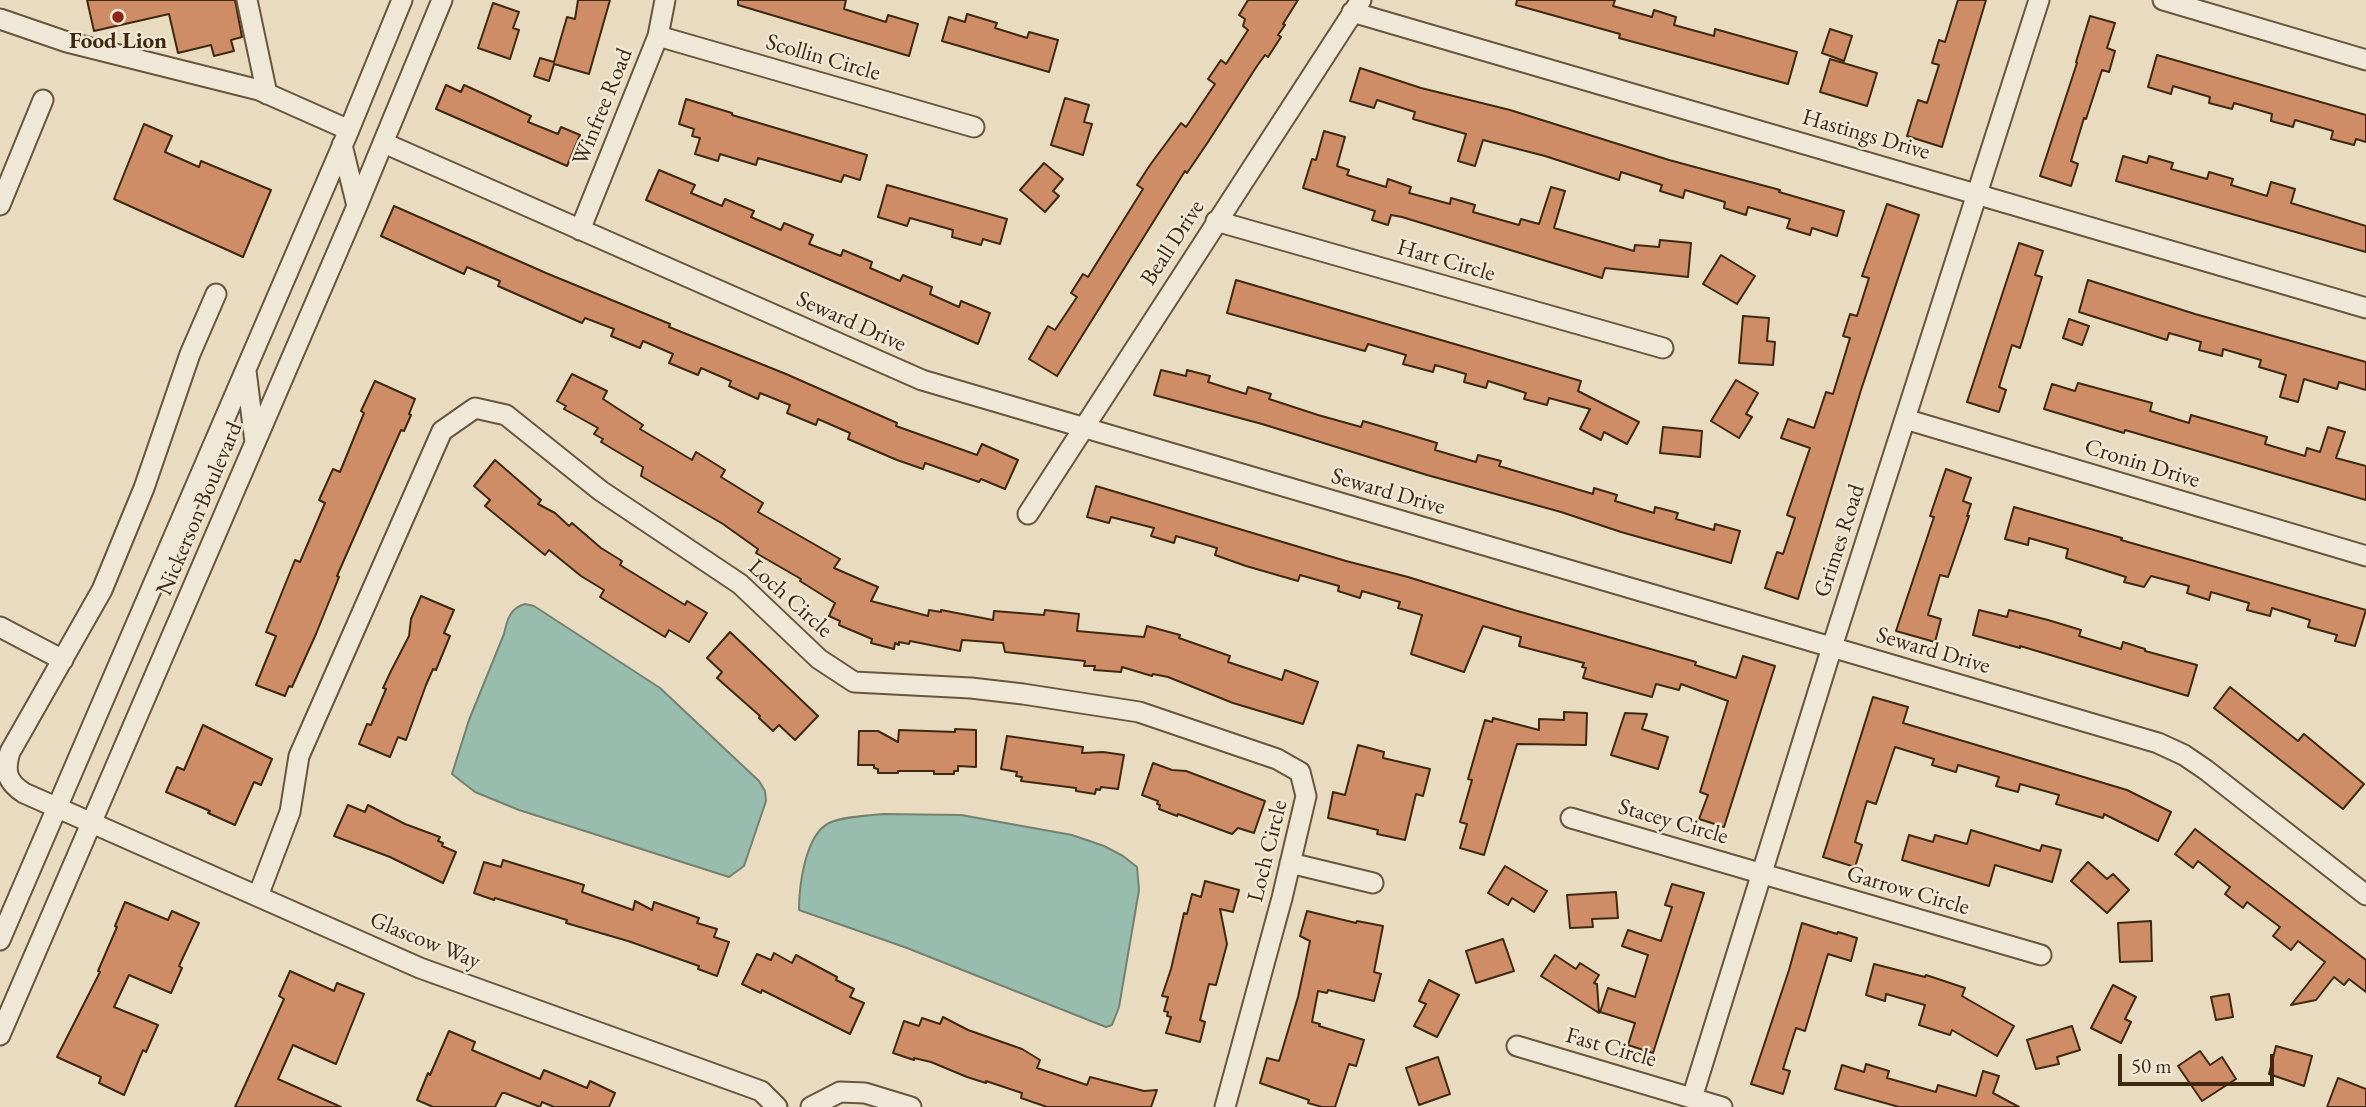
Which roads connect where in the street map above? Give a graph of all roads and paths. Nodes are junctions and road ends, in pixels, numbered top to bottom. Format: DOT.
graph roads {
  1 [pos="247,0"];
  2 [pos="402,0"];
  3 [pos="442,0"];
  4 [pos="665,0"];
  5 [pos="2039,0"];
  6 [pos="2163,0"];
  7 [pos="1357,6"];
  8 [pos="0,19"];
  9 [pos="658,36"];
  10 [pos="2366,60"];
  11 [pos="267,94"];
  12 [pos="43,100"];
  13 [pos="974,127"];
  14 [pos="346,137"];
  15 [pos="384,143"];
  16 [pos="1977,193"];
  17 [pos="0,205"];
  18 [pos="357,206"];
  19 [pos="1216,221"];
  20 [pos="580,230"];
  21 [pos="216,294"];
  22 [pos="2366,308"];
  23 [pos="1663,348"];
  24 [pos="246,369"];
  25 [pos="1905,419"];
  26 [pos="1084,429"];
  27 [pos="255,443"];
  28 [pos="1028,514"];
  29 [pos="2366,556"];
  30 [pos="0,627"];
  31 [pos="1832,647"];
  32 [pos="63,660"];
  33 [pos="57,807"];
  34 [pos="1571,818"];
  35 [pos="92,822"];
  36 [pos="1290,863"];
  37 [pos="1761,874"];
  38 [pos="1373,883"];
  39 [pos="2366,894"];
  40 [pos="258,896"];
  41 [pos="0,940"];
  42 [pos="2040,955"];
  43 [pos="0,1035"];
  44 [pos="1517,1046"];
  45 [pos="1692,1098"];
  46 [pos="777,1107"];
  47 [pos="811,1107"];
  48 [pos="911,1107"];
  49 [pos="1225,1107"];
  50 [pos="1722,1107"];
  1 -- 11 [label="street"];
  2 -- 14 [label="street, Nickerson Boulevard"];
  3 -- 15 [label="street, Nickerson Boulevard"];
  4 -- 9 [label="street, Winfree Road"];
  5 -- 16 [label="street, Grimes Road"];
  6 -- 10 [label="street"];
  7 -- 16 [label="street, Hastings Drive"];
  7 -- 19 [label="street, Beall Drive"];
  8 -- 11 [label="street"];
  9 -- 13 [label="street, Scollin Circle"];
  9 -- 20 [label="street, Winfree Road"];
  11 -- 14 [label="street"];
  12 -- 17 [label="street"];
  14 -- 18 [label="street"];
  14 -- 24 [label="street, Nickerson Boulevard"];
  15 -- 18 [label="street, Nickerson Boulevard"];
  15 -- 20 [label="street, Seward Drive"];
  16 -- 22 [label="street, Hastings Drive"];
  16 -- 25 [label="street, Grimes Road"];
  18 -- 27 [label="street, Nickerson Boulevard"];
  19 -- 23 [label="street, Hart Circle"];
  19 -- 26 [label="street, Beall Drive"];
  20 -- 26 [label="street, Seward Drive"];
  21 -- 32 [label="street, Glascow Way"];
  24 -- 27 [label="street"];
  24 -- 33 [label="street, Nickerson Boulevard"];
  25 -- 29 [label="street, Cronin Drive"];
  25 -- 31 [label="street, Grimes Road"];
  26 -- 28 [label="street, Beall Drive"];
  26 -- 31 [label="street, Seward Drive"];
  27 -- 35 [label="street, Nickerson Boulevard"];
  30 -- 32 [label="street"];
  31 -- 37 [label="street, Grimes Road"];
  31 -- 39 [label="street, Seward Drive"];
  32 -- 33 [label="street, Glascow Way"];
  33 -- 35 [label="street, Glascow Way"];
  33 -- 41 [label="street, Nickerson Boulevard"];
  34 -- 37 [label="street, Stacey Circle"];
  35 -- 40 [label="street, Glascow Way"];
  35 -- 43 [label="street, Nickerson Boulevard"];
  36 -- 38 [label="street"];
  36 -- 40 [label="street, Loch Circle"];
  36 -- 49 [label="street, Loch Circle"];
  37 -- 42 [label="street, Garrow Circle"];
  37 -- 45 [label="street, Grimes Road"];
  40 -- 46 [label="street, Glascow Way"];
  44 -- 45 [label="street, Fast Circle"];
  45 -- 50 [label="street, Fast Circle"];
  47 -- 48 [label="street"];
}
